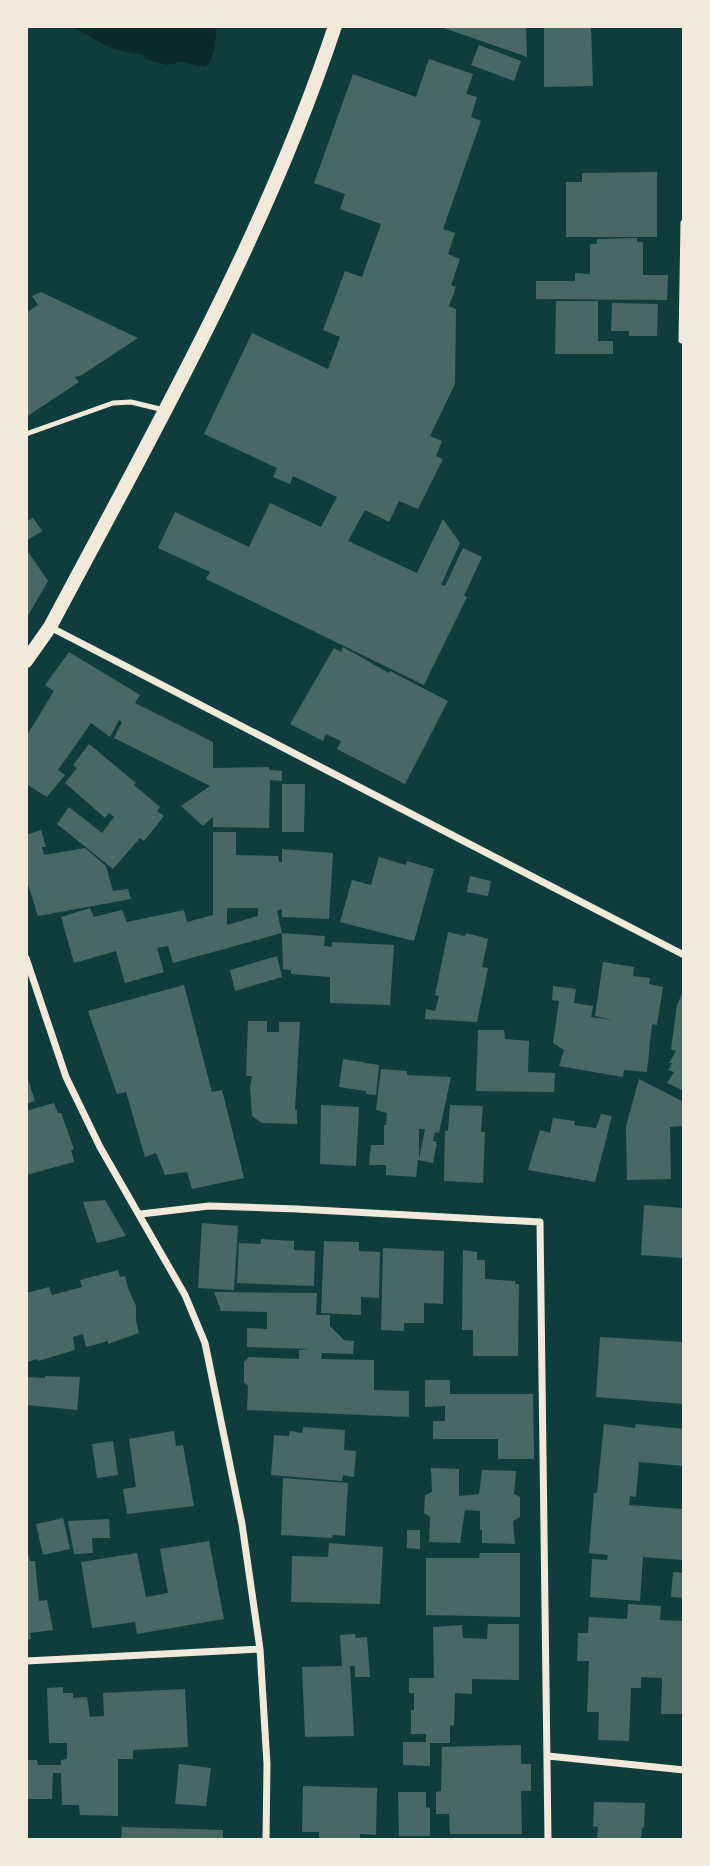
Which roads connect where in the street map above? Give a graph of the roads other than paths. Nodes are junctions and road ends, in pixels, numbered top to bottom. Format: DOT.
graph roads {
  1 [pos="335,26"];
  2 [pos="684,223"];
  3 [pos="682,340"];
  4 [pos="164,410"];
  5 [pos="26,434"];
  6 [pos="50,626"];
  7 [pos="26,661"];
  8 [pos="684,955"];
  9 [pos="26,958"];
  10 [pos="141,1214"];
  11 [pos="260,1649"];
  12 [pos="26,1661"];
  13 [pos="548,1756"];
  14 [pos="684,1770"];
  15 [pos="266,1840"];
  16 [pos="548,1840"];
  1 -- 4 [label="main road"];
  2 -- 3 [label="street"];
  4 -- 5 [label="lane"];
  4 -- 6 [label="main road"];
  6 -- 7 [label="main road"];
  6 -- 8 [label="street"];
  9 -- 10 [label="street"];
  10 -- 11 [label="street"];
  10 -- 13 [label="street"];
  11 -- 12 [label="street"];
  11 -- 15 [label="street"];
  13 -- 14 [label="street"];
  13 -- 16 [label="street"];
}
